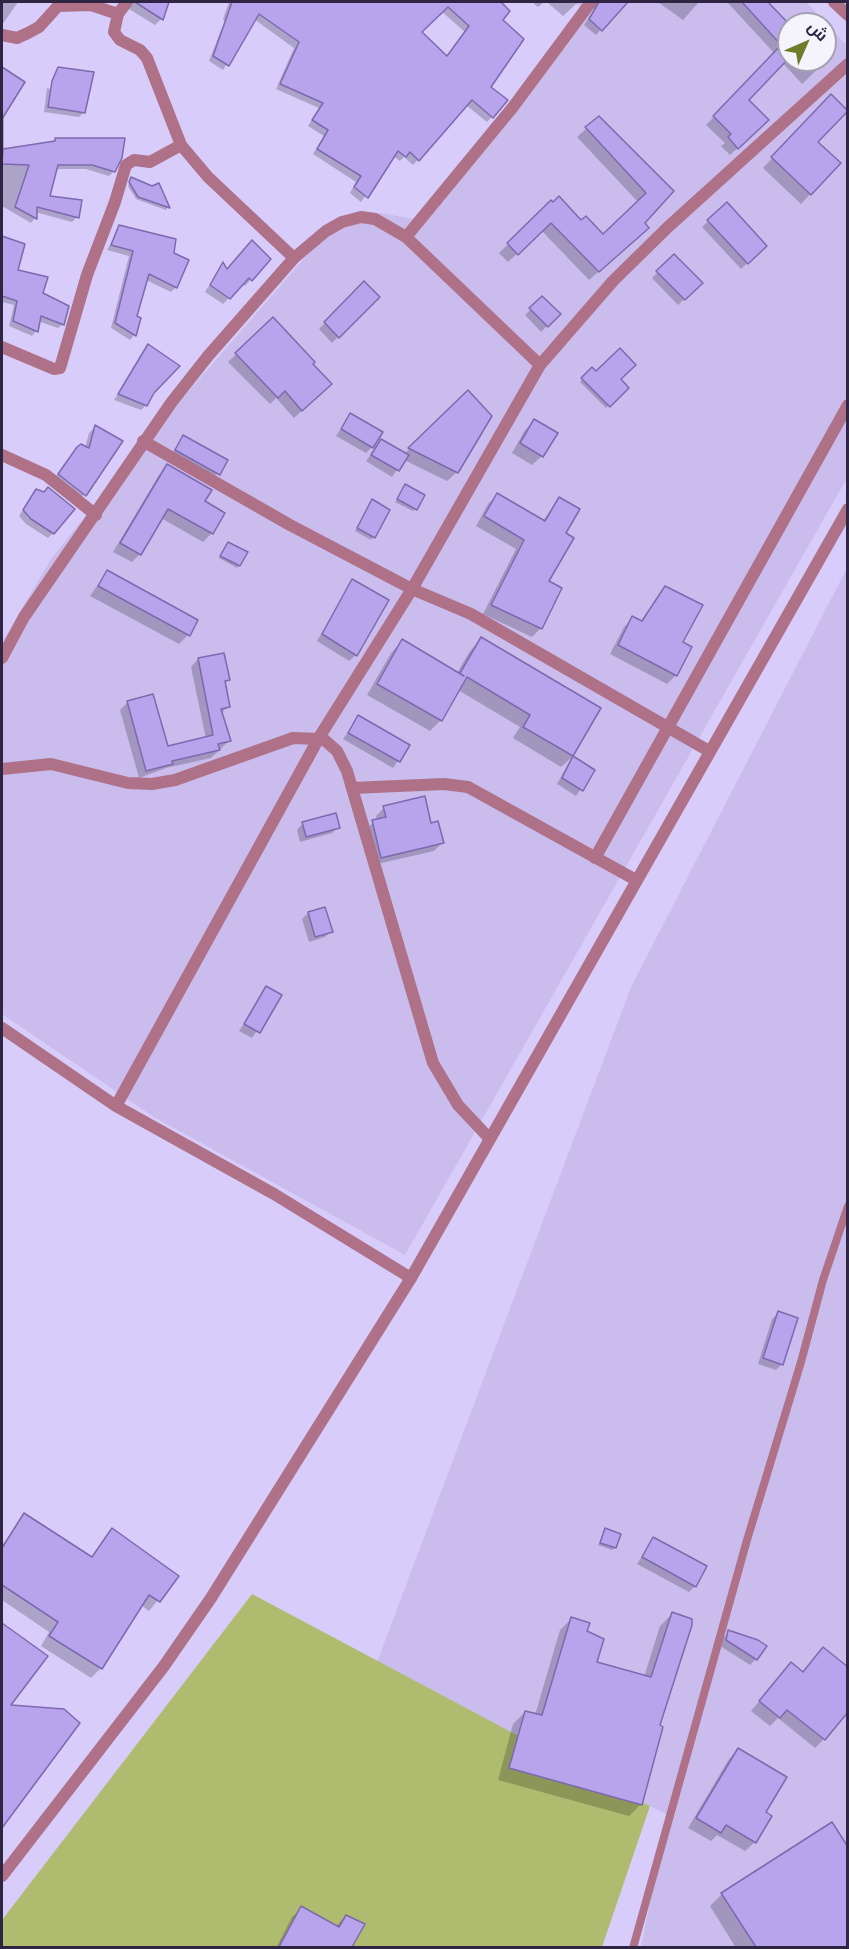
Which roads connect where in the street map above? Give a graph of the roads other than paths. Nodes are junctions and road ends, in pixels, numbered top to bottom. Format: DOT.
graph roads {
  1 [pos="127,2"];
  2 [pos="591,2"];
  3 [pos="834,2"];
  4 [pos="54,4"];
  5 [pos="118,14"];
  6 [pos="848,15"];
  7 [pos="2,35"];
  8 [pos="848,64"];
  9 [pos="181,145"];
  10 [pos="406,237"];
  11 [pos="294,258"];
  12 [pos="2,347"];
  13 [pos="540,365"];
  14 [pos="848,405"];
  15 [pos="143,441"];
  16 [pos="2,455"];
  17 [pos="848,509"];
  18 [pos="96,515"];
  19 [pos="412,589"];
  20 [pos="2,658"];
  21 [pos="667,728"];
  22 [pos="320,736"];
  23 [pos="709,751"];
  24 [pos="2,769"];
  25 [pos="352,788"];
  26 [pos="595,858"];
  27 [pos="636,880"];
  28 [pos="2,1028"];
  29 [pos="116,1106"];
  30 [pos="489,1138"];
  31 [pos="848,1206"];
  32 [pos="411,1278"];
  33 [pos="2,1876"];
  34 [pos="633,1947"];
  1 -- 5 [label="street"];
  2 -- 10 [label="street"];
  3 -- 6 [label="street"];
  4 -- 5 [label="street"];
  4 -- 7 [label="street"];
  5 -- 9 [label="street"];
  8 -- 13 [label="street"];
  9 -- 11 [label="street"];
  9 -- 12 [label="street"];
  10 -- 11 [label="street"];
  10 -- 13 [label="street"];
  11 -- 15 [label="street"];
  13 -- 19 [label="street"];
  14 -- 21 [label="street"];
  15 -- 18 [label="street"];
  15 -- 19 [label="street"];
  16 -- 18 [label="street"];
  17 -- 23 [label="street"];
  18 -- 20 [label="street"];
  19 -- 21 [label="street"];
  19 -- 22 [label="street"];
  21 -- 23 [label="street"];
  21 -- 26 [label="street"];
  22 -- 24 [label="street"];
  22 -- 25 [label="street"];
  22 -- 29 [label="street"];
  23 -- 27 [label="street"];
  25 -- 26 [label="street"];
  25 -- 30 [label="street"];
  26 -- 27 [label="street"];
  27 -- 30 [label="street"];
  28 -- 29 [label="street"];
  29 -- 32 [label="street"];
  30 -- 32 [label="street"];
  31 -- 34 [label="lane"];
  32 -- 33 [label="street"];
}
